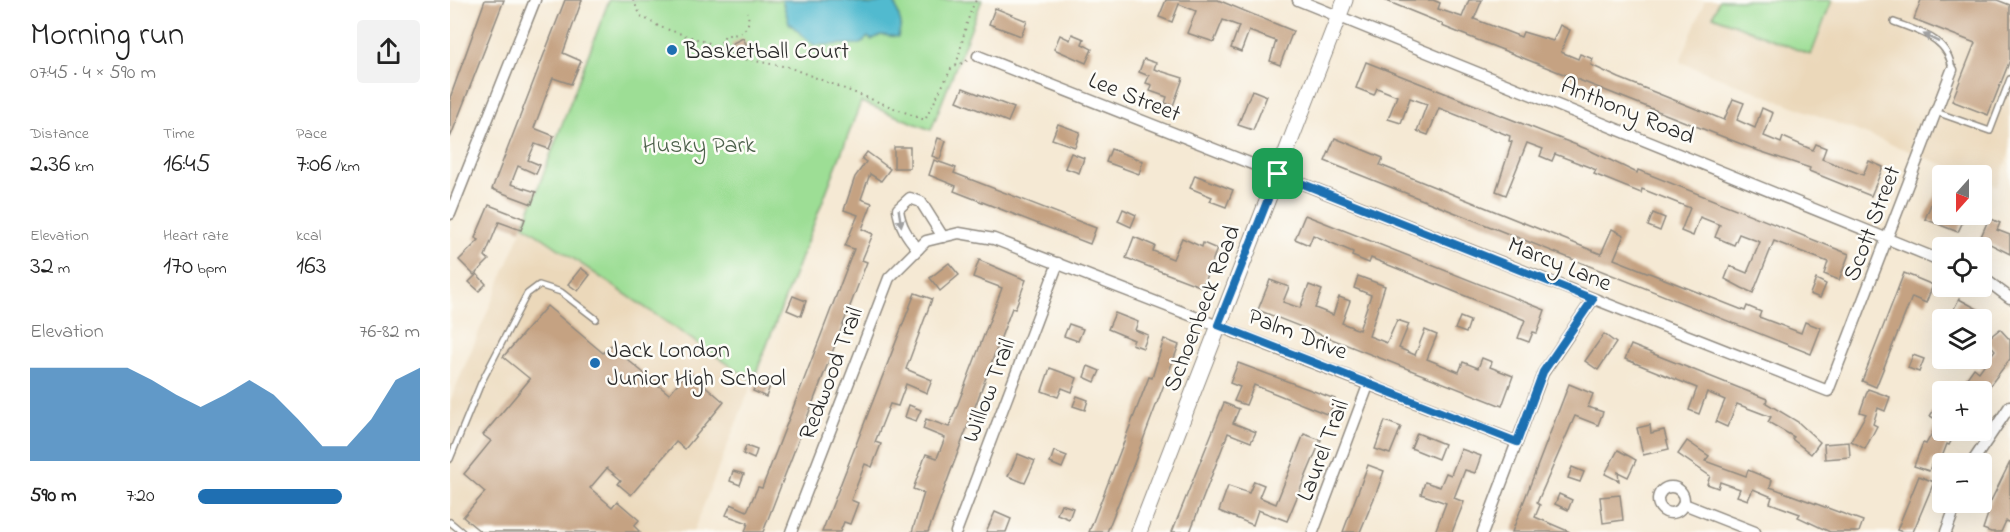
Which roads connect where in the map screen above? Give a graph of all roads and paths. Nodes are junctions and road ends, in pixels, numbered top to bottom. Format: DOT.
graph roads {
  1 [pos="535,0"];
  2 [pos="633,0"];
  3 [pos="976,0"];
  4 [pos="1298,0"];
  5 [pos="1345,0"];
  6 [pos="747,12"];
  7 [pos="1338,16"];
  8 [pos="1894,22"];
  9 [pos="718,48"];
  10 [pos="978,56"];
  11 [pos="955,67"];
  12 [pos="1952,70"];
  13 [pos="2010,80"];
  14 [pos="1936,112"];
  15 [pos="1278,174"];
  16 [pos="450,214"];
  17 [pos="943,237"];
  18 [pos="1888,238"];
  19 [pos="922,245"];
  20 [pos="1932,257"];
  21 [pos="1058,263"];
  22 [pos="1992,284"];
  23 [pos="2010,298"];
  24 [pos="1593,299"];
  25 [pos="596,319"];
  26 [pos="1218,325"];
  27 [pos="1370,383"];
  28 [pos="1827,391"];
  29 [pos="2010,406"];
  30 [pos="1517,442"];
  31 [pos="1978,453"];
  32 [pos="450,459"];
  33 [pos="1684,504"];
  34 [pos="1953,513"];
  35 [pos="450,522"];
  36 [pos="462,532"];
  37 [pos="791,532"];
  38 [pos="956,532"];
  39 [pos="1138,532"];
  40 [pos="1313,532"];
  41 [pos="1483,532"];
  42 [pos="1755,532"];
  43 [pos="1946,532"];
  1 -- 16 [label="street"];
  2 -- 9 [label="path"];
  3 -- 11 [label="path"];
  4 -- 7 [label="street, Anthony Road"];
  5 -- 7 [label="main road, Schoenbeck Road"];
  6 -- 9 [label="path"];
  7 -- 15 [label="main road, Schoenbeck Road"];
  7 -- 18 [label="street, Anthony Road"];
  12 -- 8 [label="lane, one-way"];
  9 -- 11 [label="path"];
  10 -- 11 [label="path"];
  10 -- 15 [label="street, Lee Street"];
  12 -- 14 [label="street, Scott Street"];
  13 -- 14 [label="lane"];
  14 -- 18 [label="street, Scott Street"];
  15 -- 24 [label="street, Marcy Lane"];
  15 -- 26 [label="main road, Schoenbeck Road"];
  17 -- 19 [label="street, Palm Drive"];
  17 -- 19 [label="street, one-way"];
  17 -- 21 [label="street, Palm Drive"];
  18 -- 20 [label="street, Anthony Road"];
  18 -- 28 [label="street, Scott Street"];
  19 -- 37 [label="street, Redwood Trail"];
  21 -- 26 [label="street, Palm Drive"];
  21 -- 38 [label="street, Willow Trail"];
  22 -- 23 [label="street"];
  24 -- 28 [label="street, Marcy Lane"];
  24 -- 30 [label="street"];
  25 -- 32 [label="lane"];
  26 -- 27 [label="street, Palm Drive"];
  26 -- 39 [label="main road, Schoenbeck Road"];
  27 -- 30 [label="street, Palm Drive"];
  27 -- 40 [label="street, Laurel Trail"];
  29 -- 31 [label="street"];
  30 -- 41 [label="street"];
  33 -- 42 [label="street"];
  34 -- 43 [label="street"];
  35 -- 36 [label="lane"];
}
